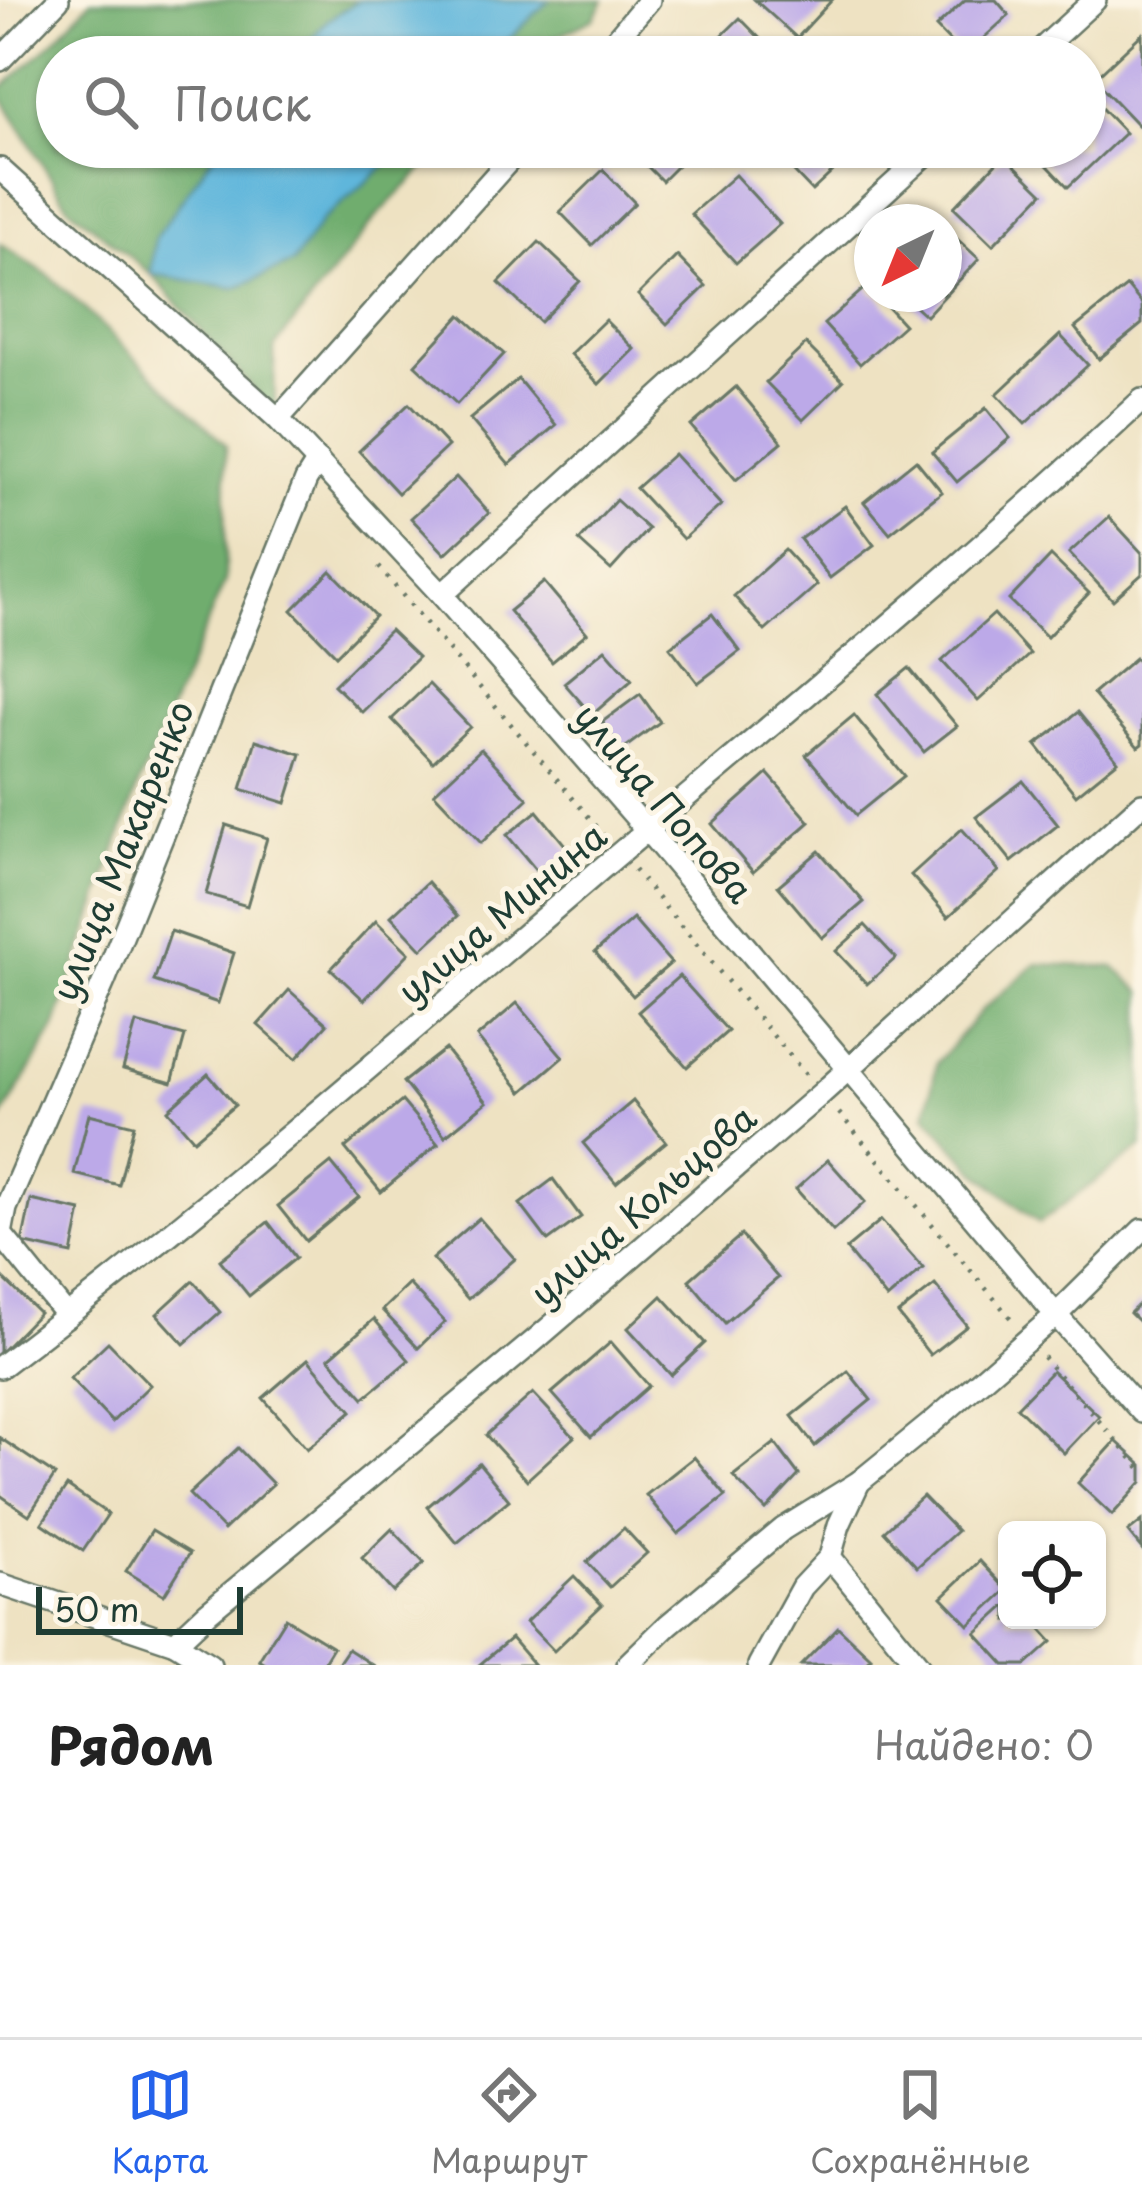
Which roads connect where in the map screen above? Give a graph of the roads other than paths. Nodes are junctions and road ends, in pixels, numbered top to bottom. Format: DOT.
graph roads {
  1 [pos="58,0"];
  2 [pos="649,0"];
  3 [pos="1096,0"];
  4 [pos="619,36"];
  5 [pos="1056,36"];
  6 [pos="0,60"];
  7 [pos="502,168"];
  8 [pos="911,168"];
  9 [pos="0,169"];
  10 [pos="1142,400"];
  11 [pos="278,419"];
  12 [pos="319,461"];
  13 [pos="442,595"];
  14 [pos="1142,804"];
  15 [pos="648,831"];
  16 [pos="848,1069"];
  17 [pos="1142,1230"];
  18 [pos="1055,1315"];
  19 [pos="67,1316"];
  20 [pos="0,1367"];
  21 [pos="1142,1412"];
  22 [pos="860,1482"];
  23 [pos="830,1557"];
  24 [pos="0,1584"];
  25 [pos="175,1643"];
  26 [pos="210,1665"];
  27 [pos="627,1665"];
  28 [pos="759,1665"];
  29 [pos="918,1665"];
  1 -- 6 [label="street"];
  2 -- 4 [label="street"];
  3 -- 5 [label="street"];
  7 -- 11 [label="street"];
  8 -- 13 [label="street"];
  9 -- 11 [label="street, улица Попова"];
  10 -- 15 [label="street, улица Минина"];
  11 -- 12 [label="street, улица Попова"];
  12 -- 13 [label="street, улица Попова"];
  12 -- 19 [label="street, улица Макаренко"];
  13 -- 15 [label="street, улица Попова"];
  14 -- 16 [label="street, улица Кольцова"];
  15 -- 16 [label="street, улица Попова"];
  15 -- 19 [label="street, улица Минина"];
  16 -- 18 [label="street, улица Попова"];
  16 -- 25 [label="street, улица Кольцова"];
  17 -- 18 [label="street"];
  18 -- 21 [label="street, улица Попова"];
  18 -- 22 [label="street"];
  19 -- 20 [label="street, улица Минина"];
  22 -- 23 [label="street"];
  22 -- 27 [label="street"];
  23 -- 28 [label="street"];
  23 -- 29 [label="street"];
  24 -- 25 [label="street"];
  25 -- 26 [label="street"];
}
